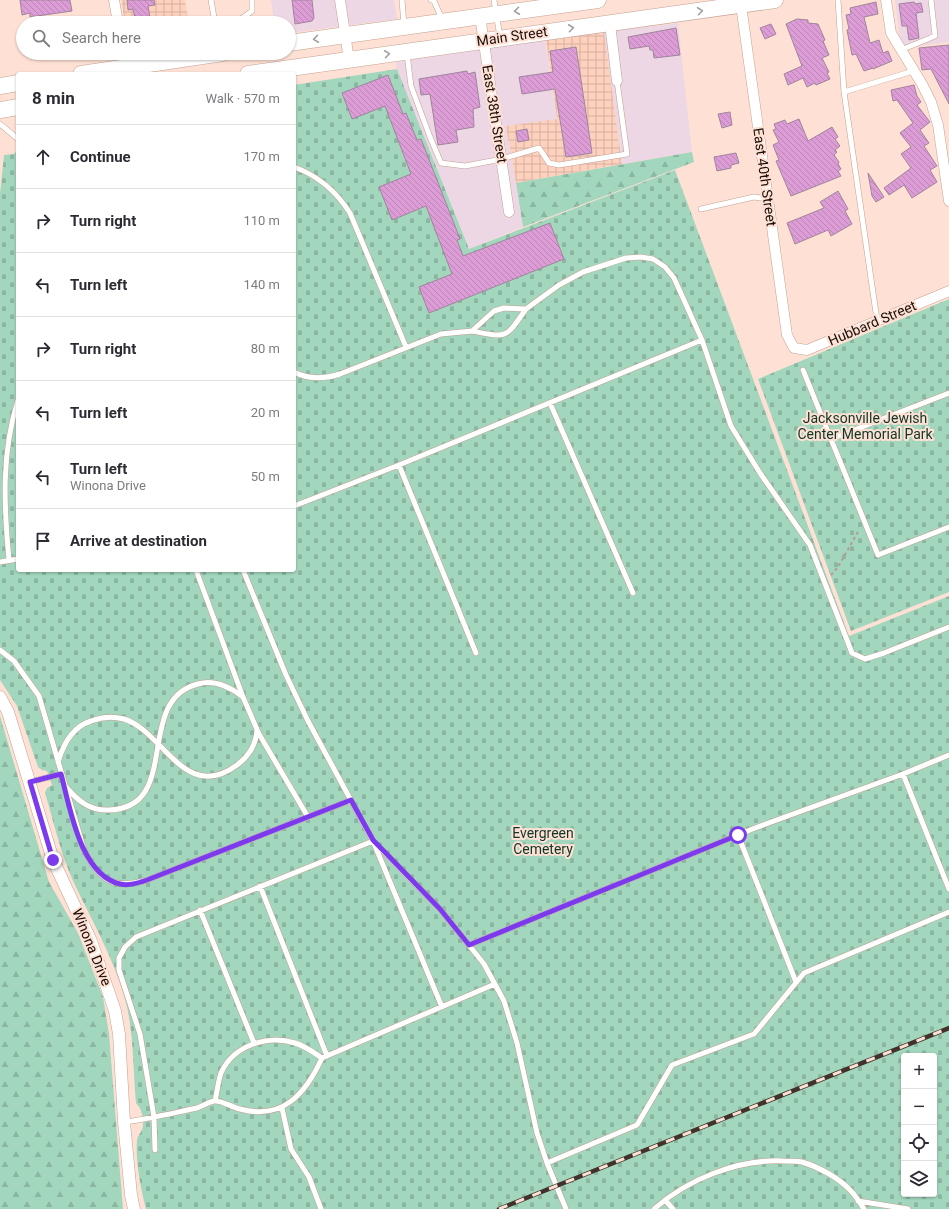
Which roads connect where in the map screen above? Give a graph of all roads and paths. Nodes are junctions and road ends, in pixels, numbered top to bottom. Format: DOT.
graph roads {
  1 [pos="114,0"];
  2 [pos="211,0"];
  3 [pos="252,0"];
  4 [pos="340,0"];
  5 [pos="402,0"];
  6 [pos="431,0"];
  7 [pos="598,0"];
  8 [pos="775,0"];
  9 [pos="838,0"];
  10 [pos="886,0"];
  11 [pos="931,0"];
  12 [pos="545,4"];
  13 [pos="741,5"];
  14 [pos="495,7"];
  15 [pos="117,16"];
  16 [pos="214,16"];
  17 [pos="245,16"];
  18 [pos="480,16"];
  19 [pos="443,21"];
  20 [pos="610,24"];
  21 [pos="405,27"];
  22 [pos="345,35"];
  23 [pos="500,37"];
  24 [pos="483,40"];
  25 [pos="296,42"];
  26 [pos="406,51"];
  27 [pos="900,51"];
  28 [pos="125,60"];
  29 [pos="348,60"];
  30 [pos="913,71"];
  31 [pos="87,72"];
  32 [pos="262,72"];
  33 [pos="617,81"];
  34 [pos="16,84"];
  35 [pos="0,86"];
  36 [pos="844,92"];
  37 [pos="16,107"];
  38 [pos="0,110"];
  39 [pos="0,124"];
  40 [pos="16,137"];
  41 [pos="502,159"];
  42 [pos="296,168"];
  43 [pos="768,199"];
  44 [pos="949,201"];
  45 [pos="701,209"];
  46 [pos="509,212"];
  47 [pos="949,291"];
  48 [pos="526,309"];
  49 [pos="877,320"];
  50 [pos="472,331"];
  51 [pos="702,340"];
  52 [pos="406,347"];
  53 [pos="794,348"];
  54 [pos="803,370"];
  55 [pos="296,373"];
  56 [pos="949,393"];
  57 [pos="550,403"];
  58 [pos="16,411"];
  59 [pos="831,439"];
  60 [pos="399,465"];
  61 [pos="296,505"];
  62 [pos="864,520"];
  63 [pos="949,527"];
  64 [pos="16,559"];
  65 [pos="10,560"];
  66 [pos="0,562"];
  67 [pos="197,572"];
  68 [pos="244,572"];
  69 [pos="824,581"];
  70 [pos="633,593"];
  71 [pos="949,627"];
  72 [pos="0,650"];
  73 [pos="476,653"];
  74 [pos="0,697"];
  75 [pos="243,697"];
  76 [pos="257,728"];
  77 [pos="158,746"];
  78 [pos="949,755"];
  79 [pos="58,763"];
  80 [pos="61,774"];
  81 [pos="902,774"];
  82 [pos="30,782"];
  83 [pos="64,784"];
  84 [pos="351,800"];
  85 [pos="308,817"];
  86 [pos="738,835"];
  87 [pos="373,840"];
  88 [pos="260,886"];
  89 [pos="949,889"];
  90 [pos="200,910"];
  91 [pos="949,912"];
  92 [pos="469,945"];
  93 [pos="796,982"];
  94 [pos="494,984"];
  95 [pos="442,1006"];
  96 [pos="254,1043"];
  97 [pos="324,1057"];
  98 [pos="215,1101"];
  99 [pos="282,1108"];
  100 [pos="154,1117"];
  101 [pos="124,1122"];
  102 [pos="155,1150"];
  103 [pos="547,1163"];
  104 [pos="665,1200"];
  105 [pos="858,1201"];
  106 [pos="134,1209"];
  107 [pos="321,1209"];
  108 [pos="566,1209"];
  109 [pos="654,1209"];
  110 [pos="673,1209"];
  111 [pos="864,1209"];
  112 [pos="908,1209"];
  1 -- 15 [label="street"];
  2 -- 16 [label="lane"];
  3 -- 17 [label="lane"];
  4 -- 22 [label="street"];
  5 -- 21 [label="lane"];
  6 -- 19 [label="lane"];
  7 -- 12 [label="main road, Main Street"];
  8 -- 13 [label="main road, Main Street"];
  9 -- 36 [label="lane"];
  10 -- 27 [label="street"];
  11 -- 27 [label="lane"];
  12 -- 14 [label="main road, Main Street, one-way"];
  20 -- 13 [label="main road, Main Street, one-way"];
  13 -- 43 [label="street, East 40th Street"];
  14 -- 18 [label="main road, Main Street"];
  14 -- 23 [label="lane"];
  18 -- 19 [label="main road, Main Street"];
  18 -- 24 [label="street, East 38th Street"];
  19 -- 21 [label="main road, Main Street"];
  23 -- 20 [label="main road, Main Street, one-way"];
  20 -- 33 [label="street"];
  21 -- 22 [label="main road, Main Street"];
  22 -- 25 [label="main road, Main Street, one-way"];
  22 -- 29 [label="street"];
  23 -- 24 [label="main road, Main Street"];
  24 -- 26 [label="main road, Main Street"];
  24 -- 41 [label="street, East 38th Street"];
  29 -- 26 [label="main road, Main Street, one-way"];
  26 -- 41 [label="lane"];
  27 -- 30 [label="street"];
  28 -- 31 [label="main road"];
  29 -- 32 [label="main road, Main Street"];
  30 -- 36 [label="lane"];
  30 -- 44 [label="street"];
  33 -- 41 [label="lane"];
  34 -- 35 [label="main road"];
  36 -- 49 [label="lane"];
  37 -- 38 [label="main road"];
  39 -- 40 [label="lane"];
  41 -- 46 [label="street, East 38th Street"];
  42 -- 52 [label="lane"];
  43 -- 45 [label="lane"];
  43 -- 53 [label="street, East 40th Street"];
  47 -- 49 [label="street, Hubbard Street"];
  48 -- 50 [label="lane"];
  48 -- 50 [label="lane"];
  48 -- 51 [label="lane"];
  49 -- 53 [label="street, Hubbard Street"];
  50 -- 52 [label="lane"];
  51 -- 57 [label="lane"];
  51 -- 69 [label="lane"];
  52 -- 55 [label="lane"];
  54 -- 59 [label="lane"];
  56 -- 59 [label="lane"];
  57 -- 60 [label="lane"];
  57 -- 70 [label="lane"];
  58 -- 65 [label="lane"];
  59 -- 62 [label="lane"];
  60 -- 61 [label="lane"];
  60 -- 73 [label="lane"];
  62 -- 63 [label="lane"];
  62 -- 69 [label="path"];
  64 -- 65 [label="lane"];
  65 -- 66 [label="lane"];
  67 -- 75 [label="lane"];
  68 -- 84 [label="lane"];
  69 -- 71 [label="lane"];
  72 -- 79 [label="lane"];
  74 -- 82 [label="street, Winona Drive"];
  75 -- 76 [label="lane"];
  75 -- 77 [label="lane"];
  76 -- 77 [label="lane"];
  76 -- 85 [label="lane"];
  77 -- 79 [label="lane"];
  77 -- 83 [label="lane"];
  78 -- 81 [label="lane"];
  79 -- 80 [label="lane"];
  80 -- 82 [label="lane"];
  80 -- 83 [label="lane"];
  81 -- 86 [label="lane"];
  81 -- 89 [label="lane"];
  82 -- 101 [label="street, Winona Drive"];
  83 -- 85 [label="lane"];
  84 -- 85 [label="lane"];
  84 -- 87 [label="lane"];
  86 -- 92 [label="lane"];
  86 -- 93 [label="lane"];
  87 -- 88 [label="lane"];
  87 -- 92 [label="lane"];
  87 -- 95 [label="lane"];
  88 -- 90 [label="lane"];
  88 -- 97 [label="lane"];
  90 -- 96 [label="lane"];
  90 -- 100 [label="lane"];
  91 -- 93 [label="lane"];
  92 -- 94 [label="lane"];
  93 -- 103 [label="lane"];
  94 -- 95 [label="lane"];
  94 -- 103 [label="lane"];
  95 -- 97 [label="lane"];
  96 -- 97 [label="lane"];
  96 -- 98 [label="lane"];
  97 -- 99 [label="lane"];
  98 -- 99 [label="lane"];
  98 -- 100 [label="lane"];
  99 -- 107 [label="lane"];
  100 -- 101 [label="lane"];
  100 -- 102 [label="lane"];
  101 -- 106 [label="street, Winona Drive"];
  103 -- 108 [label="lane"];
  104 -- 105 [label="lane"];
  104 -- 109 [label="lane"];
  104 -- 110 [label="lane"];
  105 -- 111 [label="lane"];
  105 -- 112 [label="lane"];
}
